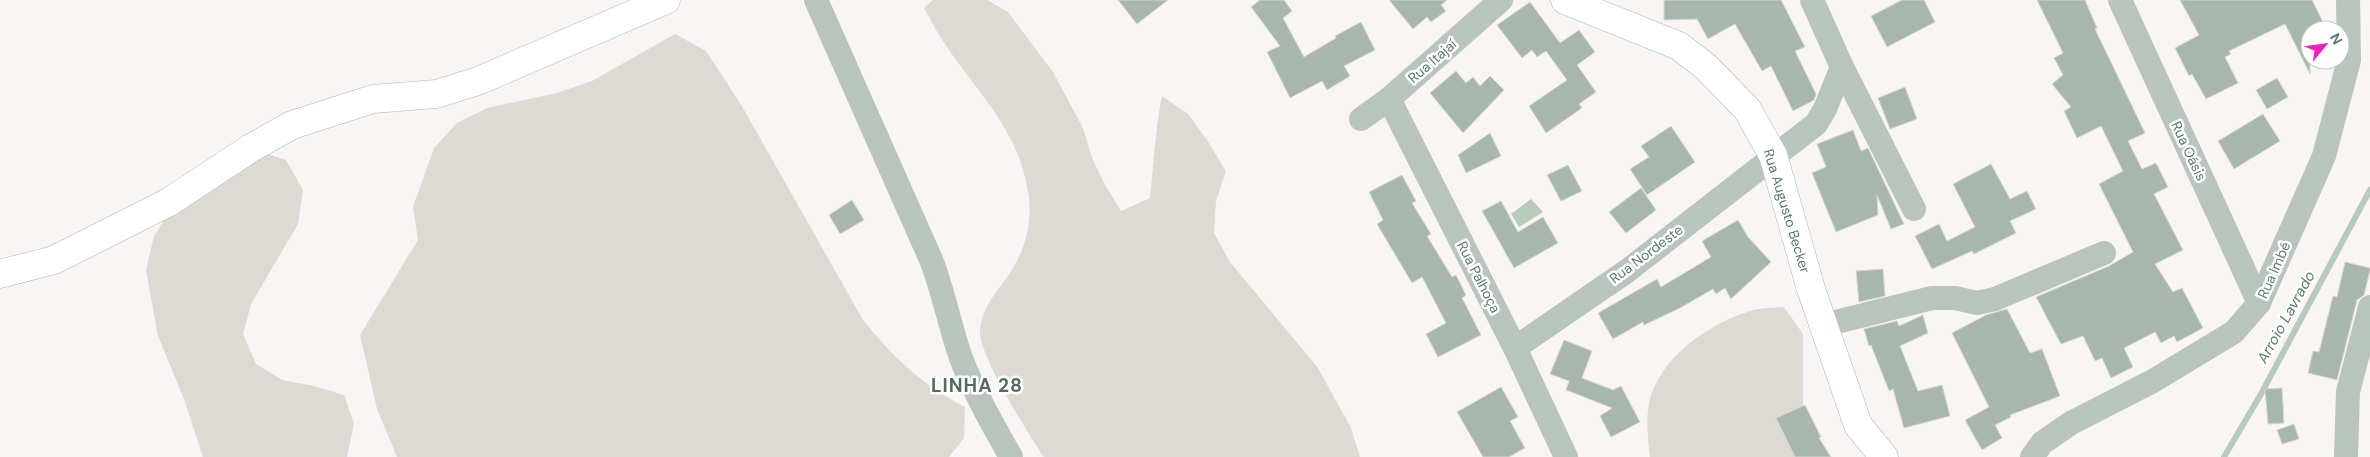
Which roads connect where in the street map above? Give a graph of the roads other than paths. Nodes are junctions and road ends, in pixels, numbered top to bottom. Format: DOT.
graph roads {
  1 [pos="666,0"];
  2 [pos="816,0"];
  3 [pos="1501,0"];
  4 [pos="1566,0"];
  5 [pos="1812,0"];
  6 [pos="2120,0"];
  7 [pos="2348,0"];
  8 [pos="1842,67"];
  9 [pos="1390,98"];
  10 [pos="1361,119"];
  11 [pos="1774,155"];
  12 [pos="1914,209"];
  13 [pos="2104,253"];
  14 [pos="0,274"];
  15 [pos="2259,303"];
  16 [pos="2370,307"];
  17 [pos="1824,324"];
  18 [pos="1515,348"];
  19 [pos="1011,457"];
  20 [pos="1566,457"];
  21 [pos="1884,457"];
  22 [pos="2032,457"];
  23 [pos="2346,457"];
  1 -- 14 [label="street"];
  2 -- 19 [label="street"];
  3 -- 9 [label="street, Rua Itajaí"];
  4 -- 11 [label="street, Rua Augusto Becker"];
  5 -- 8 [label="street"];
  6 -- 15 [label="street, Rua Oásis"];
  7 -- 15 [label="street, Rua Imbé"];
  8 -- 11 [label="street, Rua Nordeste"];
  8 -- 12 [label="street"];
  9 -- 10 [label="street, Rua Itajaí"];
  9 -- 18 [label="street, Rua Palhoça"];
  11 -- 17 [label="street, Rua Augusto Becker"];
  11 -- 18 [label="street, Rua Nordeste"];
  13 -- 17 [label="street"];
  15 -- 22 [label="street, Rua Imbé"];
  16 -- 23 [label="street"];
  17 -- 21 [label="street, Rua Augusto Becker"];
  18 -- 20 [label="street, Rua Palhoça"];
}
